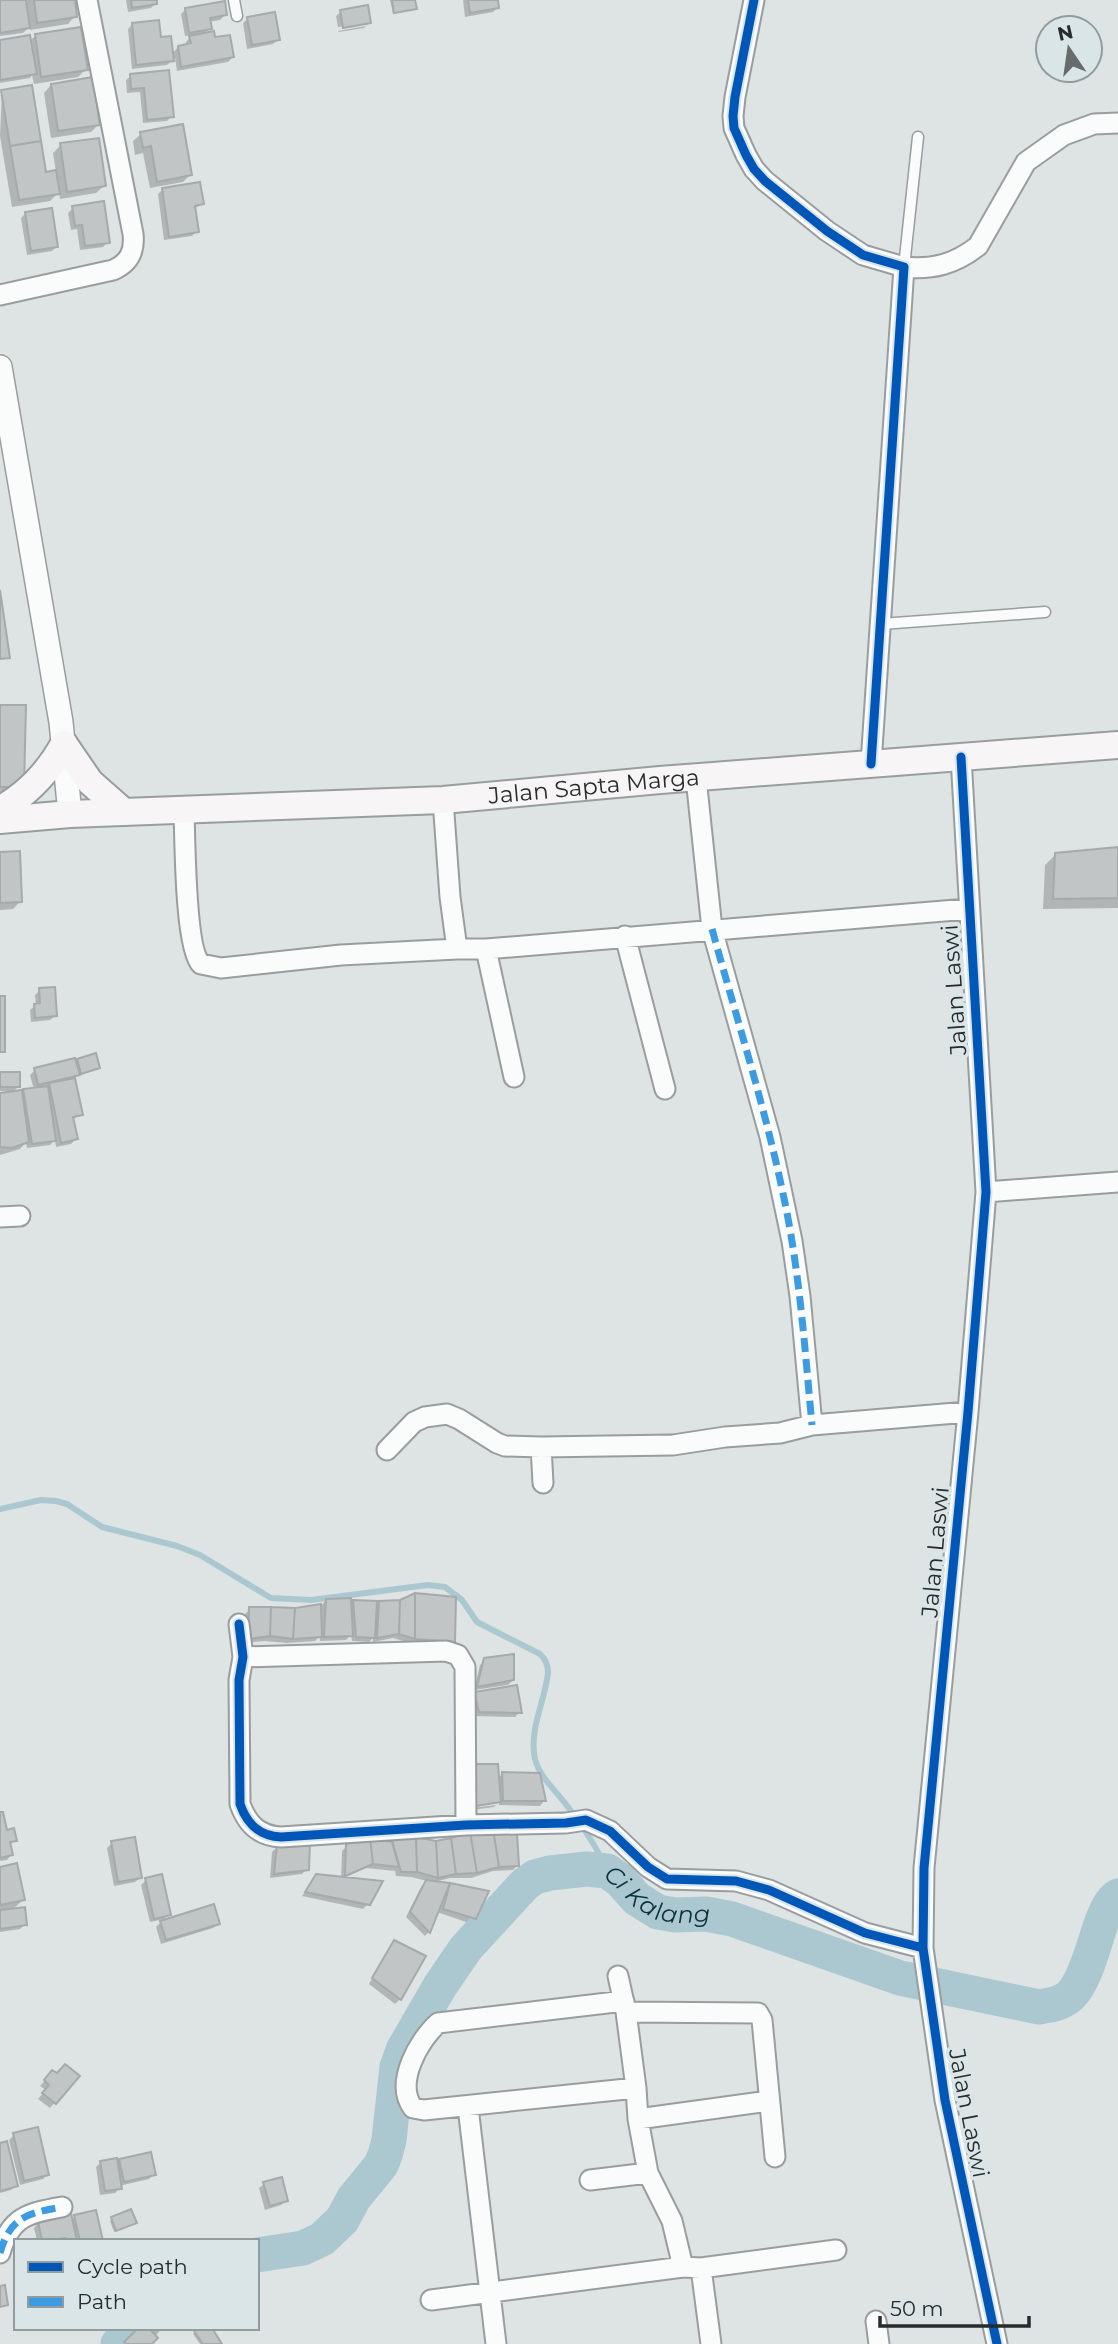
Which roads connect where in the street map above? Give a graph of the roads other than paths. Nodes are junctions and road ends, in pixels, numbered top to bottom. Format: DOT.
graph roads {
  1 [pos="87,0"];
  2 [pos="234,0"];
  3 [pos="754,0"];
  4 [pos="237,16"];
  5 [pos="1118,123"];
  6 [pos="918,137"];
  7 [pos="904,267"];
  8 [pos="0,295"];
  9 [pos="0,367"];
  10 [pos="1045,612"];
  11 [pos="881,624"];
  12 [pos="64,744"];
  13 [pos="1118,745"];
  14 [pos="961,757"];
  15 [pos="871,764"];
  16 [pos="696,778"];
  17 [pos="443,800"];
  18 [pos="0,810"];
  19 [pos="184,811"];
  20 [pos="124,812"];
  21 [pos="71,814"];
  22 [pos="0,820"];
  23 [pos="968,909"];
  24 [pos="712,929"];
  25 [pos="625,936"];
  26 [pos="457,949"];
  27 [pos="486,949"];
  28 [pos="514,1077"];
  29 [pos="665,1089"];
  30 [pos="1118,1182"];
  31 [pos="986,1192"];
  32 [pos="20,1216"];
  33 [pos="0,1217"];
  34 [pos="968,1412"];
  35 [pos="813,1425"];
  36 [pos="541,1447"];
  37 [pos="387,1450"];
  38 [pos="542,1483"];
  39 [pos="240,1624"];
  40 [pos="243,1657"];
  41 [pos="466,1825"];
  42 [pos="924,1955"];
  43 [pos="618,1976"];
  44 [pos="625,2007"];
  45 [pos="636,2088"];
  46 [pos="769,2102"];
  47 [pos="468,2107"];
  48 [pos="638,2119"];
  49 [pos="775,2157"];
  50 [pos="648,2173"];
  51 [pos="590,2180"];
  52 [pos="62,2207"];
  53 [pos="836,2250"];
  54 [pos="0,2253"];
  55 [pos="692,2268"];
  56 [pos="488,2291"];
  57 [pos="431,2300"];
  58 [pos="876,2321"];
  59 [pos="496,2344"];
  60 [pos="711,2344"];
  61 [pos="879,2344"];
  62 [pos="997,2344"];
  1 -- 8 [label="street"];
  2 -- 4 [label="lane"];
  3 -- 7 [label="street"];
  5 -- 7 [label="street"];
  6 -- 7 [label="lane"];
  7 -- 11 [label="street"];
  9 -- 12 [label="street"];
  10 -- 11 [label="lane"];
  11 -- 15 [label="street"];
  12 -- 18 [label="main road"];
  12 -- 20 [label="main road"];
  12 -- 21 [label="street"];
  13 -- 14 [label="main road, Jalan Sapta Marga"];
  14 -- 15 [label="main road, Jalan Sapta Marga"];
  14 -- 23 [label="street, Jalan Laswi"];
  15 -- 16 [label="main road, Jalan Sapta Marga"];
  16 -- 17 [label="main road, Jalan Sapta Marga"];
  16 -- 24 [label="street"];
  17 -- 19 [label="main road, Jalan Sapta Marga"];
  17 -- 26 [label="street"];
  19 -- 20 [label="main road, Jalan Sapta Marga"];
  19 -- 26 [label="street"];
  20 -- 21 [label="main road, Jalan Sapta Marga"];
  21 -- 22 [label="main road, Jalan Sapta Marga"];
  23 -- 24 [label="street"];
  23 -- 31 [label="street, Jalan Laswi"];
  24 -- 25 [label="street"];
  24 -- 35 [label="street"];
  25 -- 27 [label="street"];
  25 -- 29 [label="street"];
  26 -- 27 [label="street"];
  27 -- 28 [label="street"];
  30 -- 31 [label="street"];
  31 -- 34 [label="street, Jalan Laswi"];
  32 -- 33 [label="street"];
  34 -- 35 [label="street"];
  34 -- 42 [label="street, Jalan Laswi"];
  35 -- 36 [label="street"];
  36 -- 37 [label="street"];
  36 -- 38 [label="street"];
  39 -- 40 [label="street"];
  40 -- 41 [label="street"];
  40 -- 41 [label="street"];
  41 -- 42 [label="street"];
  42 -- 62 [label="street, Jalan Laswi"];
  43 -- 44 [label="street"];
  44 -- 45 [label="street"];
  44 -- 46 [label="street"];
  44 -- 47 [label="street"];
  45 -- 47 [label="street"];
  45 -- 48 [label="street"];
  46 -- 48 [label="street"];
  46 -- 49 [label="street"];
  47 -- 56 [label="street"];
  48 -- 50 [label="street"];
  50 -- 51 [label="street"];
  50 -- 55 [label="street"];
  52 -- 54 [label="street"];
  53 -- 55 [label="street"];
  55 -- 56 [label="street"];
  55 -- 60 [label="street"];
  56 -- 57 [label="street"];
  56 -- 59 [label="street"];
  58 -- 61 [label="street"];
}
